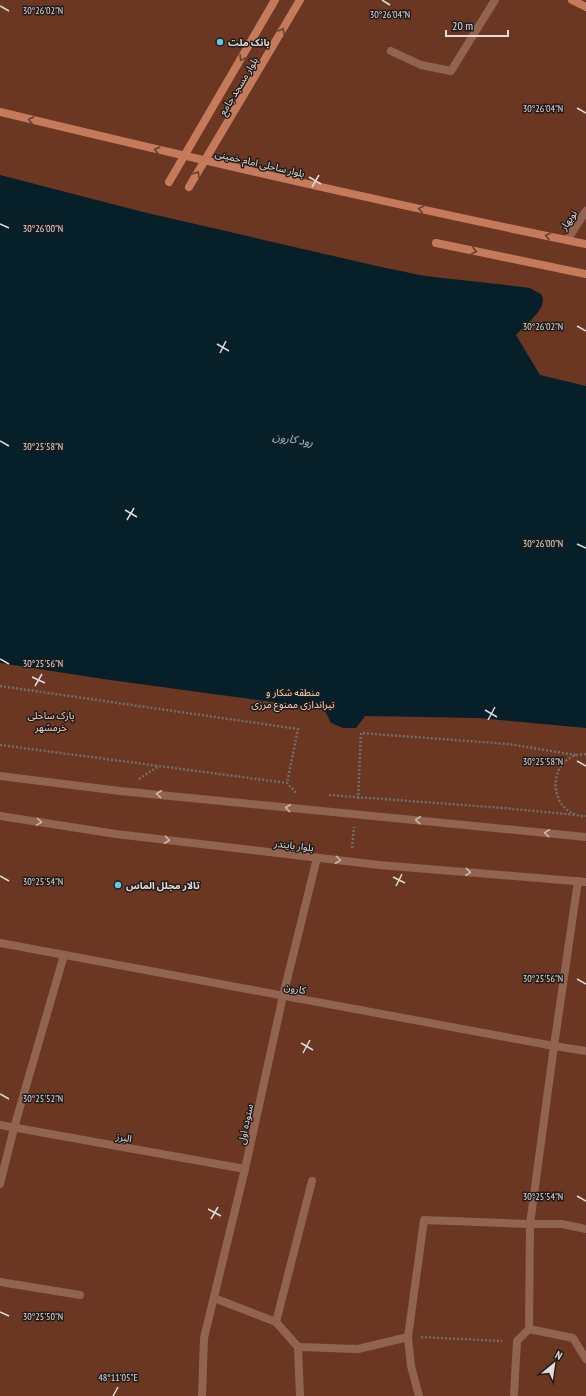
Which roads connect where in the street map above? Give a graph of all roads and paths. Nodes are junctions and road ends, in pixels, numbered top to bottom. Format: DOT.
graph roads {
  1 [pos="275,0"];
  2 [pos="300,0"];
  3 [pos="495,0"];
  4 [pos="572,0"];
  5 [pos="586,7"];
  6 [pos="391,51"];
  7 [pos="0,112"];
  8 [pos="184,156"];
  9 [pos="206,161"];
  10 [pos="169,182"];
  11 [pos="189,187"];
  12 [pos="586,211"];
  13 [pos="567,240"];
  14 [pos="436,243"];
  15 [pos="586,244"];
  16 [pos="586,274"];
  17 [pos="0,686"];
  18 [pos="0,745"];
  19 [pos="586,754"];
  20 [pos="576,755"];
  21 [pos="159,766"];
  22 [pos="0,776"];
  23 [pos="287,783"];
  24 [pos="120,791"];
  25 [pos="304,794"];
  26 [pos="327,795"];
  27 [pos="358,797"];
  28 [pos="576,815"];
  29 [pos="0,816"];
  30 [pos="586,816"];
  31 [pos="586,837"];
  32 [pos="317,858"];
  33 [pos="582,882"];
  34 [pos="0,944"];
  35 [pos="64,955"];
  36 [pos="283,996"];
  37 [pos="554,1046"];
  38 [pos="586,1051"];
  39 [pos="0,1125"];
  40 [pos="14,1128"];
  41 [pos="245,1168"];
  42 [pos="312,1181"];
  43 [pos="0,1184"];
  44 [pos="530,1224"];
  45 [pos="586,1229"];
  46 [pos="0,1282"];
  47 [pos="80,1295"];
  48 [pos="214,1298"];
  49 [pos="276,1322"];
  50 [pos="529,1329"];
  51 [pos="408,1337"];
  52 [pos="517,1341"];
  53 [pos="298,1347"];
  54 [pos="586,1359"];
  55 [pos="514,1394"];
  56 [pos="202,1396"];
  57 [pos="300,1396"];
  58 [pos="419,1396"];
  1 -- 8 [label="main road, بلوار مسجد جامع, one-way"];
  9 -- 2 [label="main road, بلوار مسجد جامع, one-way"];
  3 -- 6 [label="street"];
  4 -- 5 [label="main road"];
  8 -- 7 [label="main road, بلوار ساحلی امام خمینی, one-way"];
  8 -- 9 [label="main road, بلوار ساحلی امام خمینی"];
  8 -- 10 [label="main road, بلوار مسجد جامع"];
  11 -- 9 [label="main road, بلوار مسجد جامع, one-way"];
  13 -- 9 [label="main road, بلوار ساحلی امام خمینی, one-way"];
  12 -- 13 [label="street, نوبهار"];
  13 -- 15 [label="main road, بلوار ساحلی امام خمینی"];
  14 -- 16 [label="main road, one-way"];
  17 -- 23 [label="path"];
  18 -- 21 [label="path"];
  19 -- 20 [label="path"];
  20 -- 27 [label="path"];
  20 -- 28 [label="path"];
  21 -- 23 [label="path"];
  21 -- 24 [label="path"];
  22 -- 24 [label="street"];
  23 -- 25 [label="path"];
  31 -- 24 [label="street, one-way"];
  26 -- 27 [label="path"];
  27 -- 28 [label="path"];
  28 -- 30 [label="path"];
  29 -- 32 [label="street, بلوار بایندر, one-way"];
  32 -- 33 [label="street, بلوار بایندر, one-way"];
  32 -- 36 [label="street, ستوده اول"];
  33 -- 37 [label="street"];
  34 -- 35 [label="street, کارون"];
  35 -- 36 [label="street, کارون"];
  35 -- 40 [label="street"];
  36 -- 37 [label="street, کارون"];
  36 -- 41 [label="street, ستوده اول"];
  37 -- 38 [label="street, کارون"];
  37 -- 44 [label="street"];
  39 -- 40 [label="street, البرز"];
  40 -- 41 [label="street, البرز"];
  40 -- 43 [label="street"];
  41 -- 48 [label="street, ستوده اول"];
  42 -- 49 [label="street"];
  44 -- 45 [label="street"];
  44 -- 50 [label="street"];
  44 -- 51 [label="street"];
  46 -- 47 [label="street"];
  48 -- 49 [label="street"];
  48 -- 56 [label="street, ستوده اول"];
  49 -- 53 [label="street"];
  50 -- 52 [label="street"];
  50 -- 54 [label="street"];
  51 -- 52 [label="path"];
  51 -- 53 [label="street"];
  51 -- 58 [label="street"];
  52 -- 55 [label="street"];
  53 -- 57 [label="street"];
}
